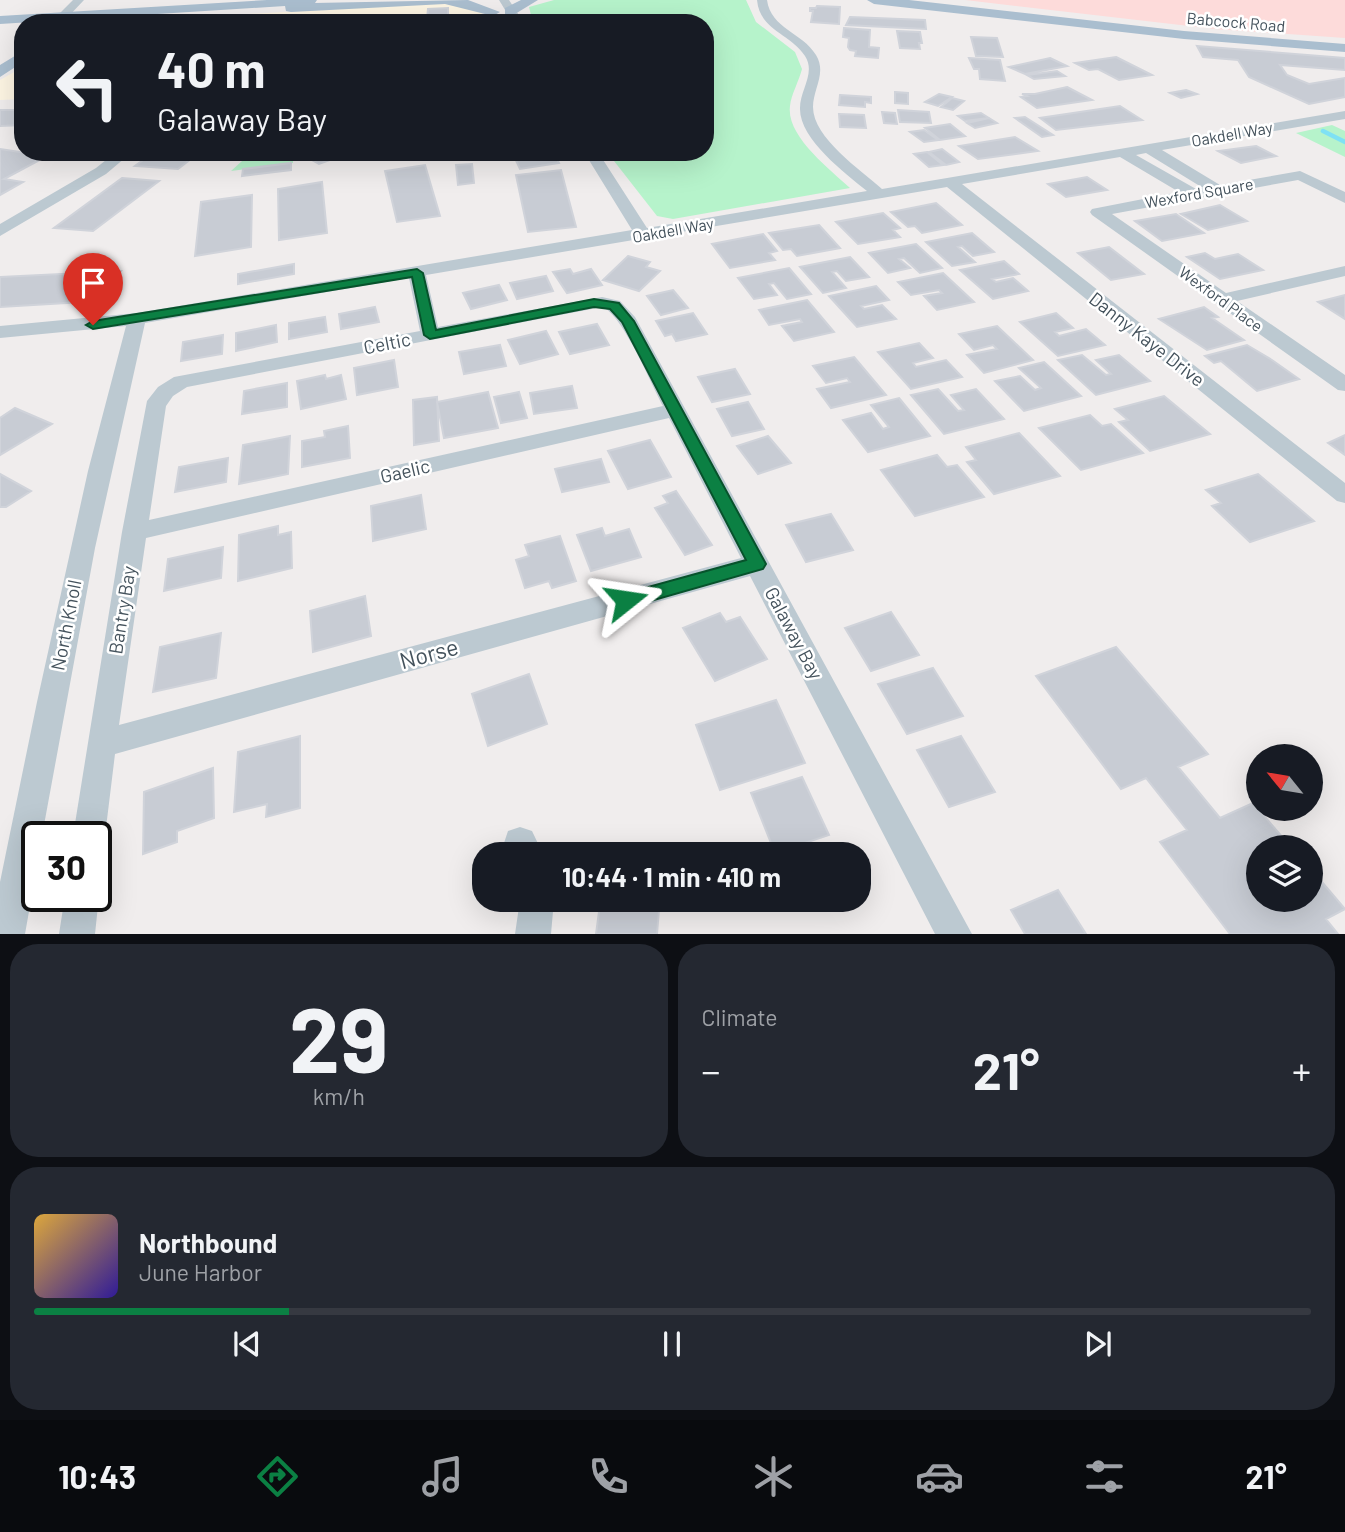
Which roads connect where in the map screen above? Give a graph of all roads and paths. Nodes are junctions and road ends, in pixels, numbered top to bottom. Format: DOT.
graph roads {
  1 [pos="79,0"];
  2 [pos="310,0"];
  3 [pos="445,0"];
  4 [pos="531,0"];
  5 [pos="762,0"];
  6 [pos="874,0"];
  7 [pos="949,0"];
  8 [pos="507,5"];
  9 [pos="978,7"];
  10 [pos="224,8"];
  11 [pos="494,11"];
  12 [pos="66,14"];
  13 [pos="142,14"];
  14 [pos="1345,40"];
  15 [pos="1345,48"];
  16 [pos="1345,115"];
  17 [pos="1148,149"];
  18 [pos="1123,153"];
  19 [pos="113,161"];
  20 [pos="597,161"];
  21 [pos="1189,172"];
  22 [pos="1163,177"];
  23 [pos="950,182"];
  24 [pos="1217,190"];
  25 [pos="879,194"];
  26 [pos="1193,194"];
  27 [pos="1345,198"];
  28 [pos="1098,212"];
  29 [pos="0,231"];
  30 [pos="643,235"];
  31 [pos="1345,271"];
  32 [pos="417,273"];
  33 [pos="1223,299"];
  34 [pos="607,303"];
  35 [pos="137,319"];
  36 [pos="0,332"];
  37 [pos="430,335"];
  38 [pos="1345,385"];
  39 [pos="167,388"];
  40 [pos="676,411"];
  41 [pos="1345,495"];
  42 [pos="134,532"];
  43 [pos="757,564"];
  44 [pos="101,744"];
  45 [pos="91,821"];
  46 [pos="80,912"];
  47 [pos="536,912"];
  48 [pos="7,933"];
  49 [pos="77,933"];
  50 [pos="533,933"];
  51 [pos="954,933"];
  1 -- 12 [label="street"];
  2 -- 10 [label="main road"];
  3 -- 10 [label="main road"];
  3 -- 11 [label="main road"];
  4 -- 8 [label="main road"];
  5 -- 25 [label="street"];
  6 -- 9 [label="main road, Babcock Road"];
  7 -- 9 [label="main road, Babcock Road"];
  9 -- 14 [label="main road, Babcock Road"];
  9 -- 15 [label="main road, Babcock Road"];
  10 -- 13 [label="main road"];
  16 -- 17 [label="street, Oakdell Way"];
  17 -- 18 [label="street, Oakdell Way"];
  17 -- 21 [label="street"];
  18 -- 22 [label="street"];
  18 -- 23 [label="street, Oakdell Way"];
  19 -- 29 [label="street"];
  20 -- 30 [label="street"];
  21 -- 22 [label="street"];
  21 -- 24 [label="street"];
  22 -- 26 [label="street"];
  23 -- 25 [label="street, Oakdell Way"];
  23 -- 41 [label="street, Danny Kaye Drive"];
  24 -- 26 [label="street, Wexford Square"];
  24 -- 27 [label="street, Wexford Square"];
  25 -- 30 [label="street, Oakdell Way"];
  26 -- 28 [label="street, Wexford Square"];
  28 -- 33 [label="street, Wexford Place"];
  30 -- 32 [label="street, Oakdell Way"];
  31 -- 33 [label="street"];
  32 -- 35 [label="street, Oakdell Way"];
  32 -- 37 [label="street"];
  33 -- 38 [label="street, Wexford Place"];
  34 -- 37 [label="street, Celtic"];
  34 -- 40 [label="street, Galaway Bay"];
  35 -- 36 [label="street, Oakdell Way"];
  35 -- 48 [label="street, North Knoll"];
  37 -- 39 [label="street, Celtic"];
  39 -- 42 [label="street, Bantry Bay"];
  40 -- 42 [label="street, Gaelic"];
  40 -- 43 [label="street, Galaway Bay"];
  42 -- 44 [label="street, Bantry Bay"];
  43 -- 44 [label="street, Norse"];
  43 -- 51 [label="street, Galaway Bay"];
  44 -- 45 [label="street, Bantry Bay"];
  46 -- 49 [label="street"];
  47 -- 50 [label="street"];
}
